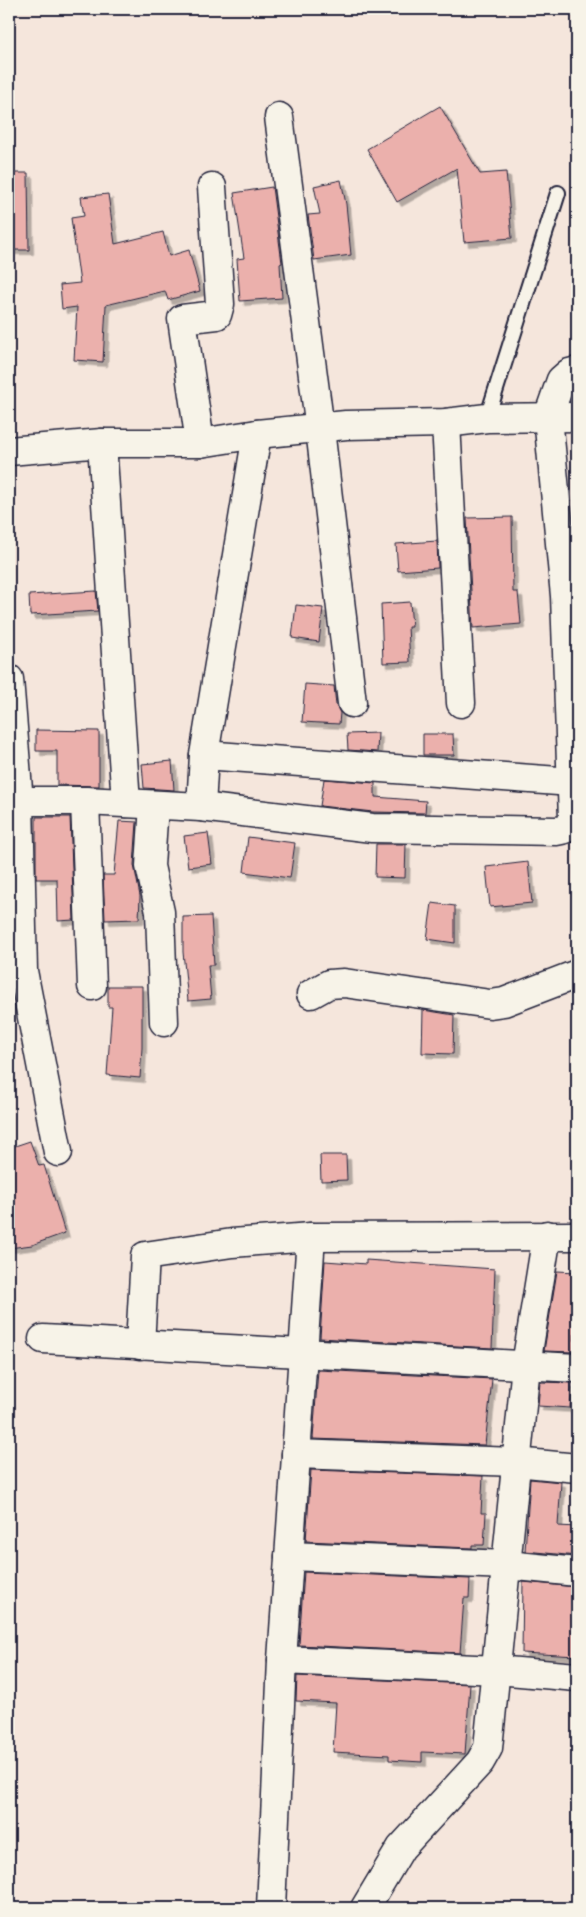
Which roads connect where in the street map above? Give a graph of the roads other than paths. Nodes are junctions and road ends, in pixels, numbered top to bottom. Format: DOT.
graph roads {
  1 [pos="279,117"];
  2 [pos="212,187"];
  3 [pos="558,193"];
  4 [pos="577,370"];
  5 [pos="548,417"];
  6 [pos="577,417"];
  7 [pos="487,418"];
  8 [pos="446,423"];
  9 [pos="320,429"];
  10 [pos="257,434"];
  11 [pos="102,443"];
  12 [pos="200,443"];
  13 [pos="9,451"];
  14 [pos="571,597"];
  15 [pos="9,679"];
  16 [pos="352,703"];
  17 [pos="461,703"];
  18 [pos="204,755"];
  19 [pos="572,782"];
  20 [pos="14,801"];
  21 [pos="85,801"];
  22 [pos="126,803"];
  23 [pos="154,805"];
  24 [pos="202,807"];
  25 [pos="577,974"];
  26 [pos="92,986"];
  27 [pos="311,994"];
  28 [pos="164,1022"];
  29 [pos="58,1152"];
  30 [pos="547,1234"];
  31 [pos="577,1236"];
  32 [pos="311,1237"];
  33 [pos="43,1339"];
  34 [pos="140,1345"];
  35 [pos="303,1353"];
  36 [pos="526,1365"];
  37 [pos="577,1368"];
  38 [pos="296,1454"];
  39 [pos="516,1462"];
  40 [pos="577,1468"];
  41 [pos="289,1556"];
  42 [pos="507,1565"];
  43 [pos="577,1572"];
  44 [pos="282,1660"];
  45 [pos="497,1670"];
  46 [pos="577,1677"];
  47 [pos="272,1908"];
  48 [pos="365,1908"];
  1 -- 9 [label="street"];
  2 -- 12 [label="street"];
  3 -- 7 [label="lane"];
  4 -- 5 [label="street"];
  5 -- 6 [label="street"];
  5 -- 7 [label="street"];
  5 -- 14 [label="street"];
  7 -- 8 [label="street"];
  8 -- 9 [label="street"];
  8 -- 17 [label="street"];
  9 -- 10 [label="street"];
  9 -- 16 [label="street"];
  10 -- 12 [label="street"];
  10 -- 18 [label="street"];
  11 -- 12 [label="street"];
  11 -- 13 [label="street"];
  11 -- 22 [label="street"];
  14 -- 19 [label="street"];
  15 -- 20 [label="street"];
  18 -- 19 [label="street"];
  18 -- 24 [label="street"];
  19 -- 24 [label="street"];
  20 -- 21 [label="street"];
  20 -- 29 [label="street"];
  21 -- 22 [label="street"];
  21 -- 26 [label="street"];
  22 -- 23 [label="street"];
  23 -- 24 [label="street"];
  23 -- 28 [label="street"];
  25 -- 27 [label="street"];
  30 -- 31 [label="street"];
  30 -- 32 [label="street"];
  30 -- 36 [label="street"];
  32 -- 34 [label="street"];
  32 -- 35 [label="street"];
  33 -- 34 [label="street"];
  34 -- 35 [label="street"];
  35 -- 36 [label="street"];
  35 -- 38 [label="street"];
  36 -- 37 [label="street"];
  36 -- 39 [label="street"];
  38 -- 39 [label="street"];
  38 -- 41 [label="street"];
  39 -- 40 [label="street"];
  39 -- 42 [label="street"];
  41 -- 42 [label="street"];
  41 -- 44 [label="street"];
  42 -- 43 [label="street"];
  42 -- 45 [label="street"];
  44 -- 45 [label="street"];
  44 -- 47 [label="street"];
  45 -- 46 [label="street"];
  45 -- 48 [label="street"];
}
